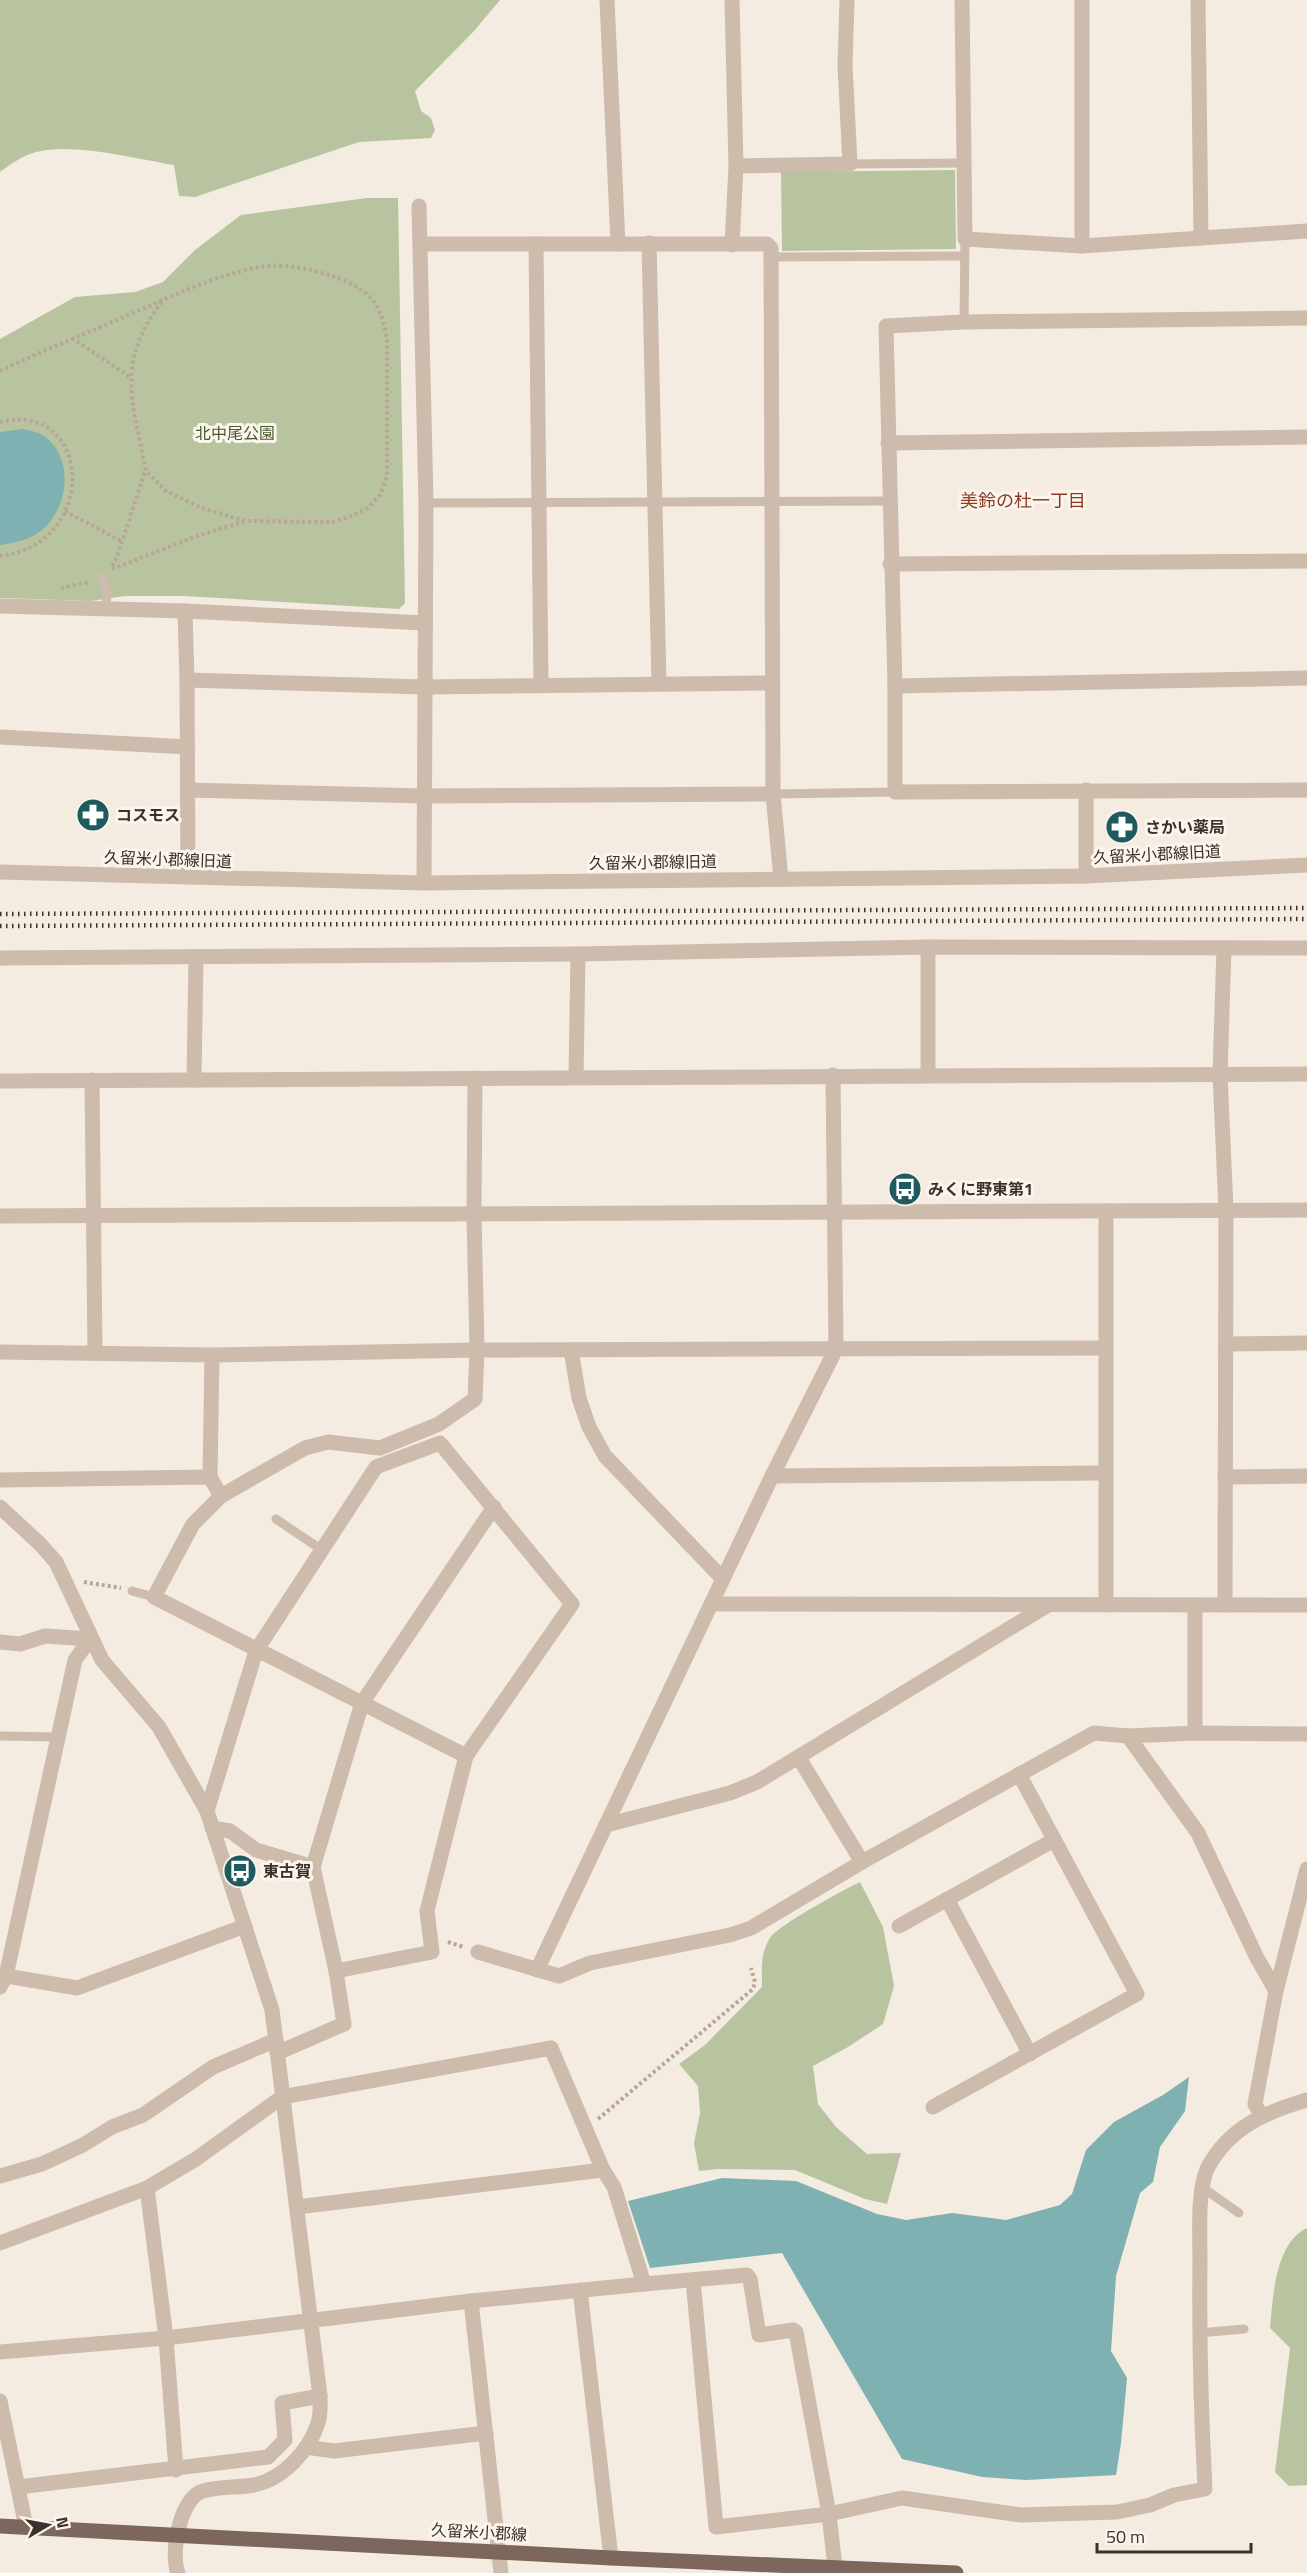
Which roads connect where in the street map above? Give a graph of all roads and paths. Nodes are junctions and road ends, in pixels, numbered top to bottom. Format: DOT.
graph roads {
  1 [pos="607,0"];
  2 [pos="732,0"];
  3 [pos="847,0"];
  4 [pos="962,0"];
  5 [pos="1082,0"];
  6 [pos="1198,0"];
  7 [pos="965,163"];
  8 [pos="850,164"];
  9 [pos="736,166"];
  10 [pos="419,206"];
  11 [pos="1307,231"];
  12 [pos="1201,238"];
  13 [pos="965,239"];
  14 [pos="649,243"];
  15 [pos="421,244"];
  16 [pos="536,244"];
  17 [pos="618,244"];
  18 [pos="732,245"];
  19 [pos="1082,246"];
  20 [pos="964,256"];
  21 [pos="771,257"];
  22 [pos="163,300"];
  23 [pos="1307,318"];
  24 [pos="964,322"];
  25 [pos="71,338"];
  26 [pos="0,371"];
  27 [pos="130,377"];
  28 [pos="0,422"];
  29 [pos="1307,437"];
  30 [pos="888,443"];
  31 [pos="146,471"];
  32 [pos="771,501"];
  33 [pos="889,501"];
  34 [pos="426,503"];
  35 [pos="539,503"];
  36 [pos="655,503"];
  37 [pos="65,511"];
  38 [pos="245,521"];
  39 [pos="121,541"];
  40 [pos="0,556"];
  41 [pos="1307,561"];
  42 [pos="890,564"];
  43 [pos="102,576"];
  44 [pos="51,591"];
  45 [pos="0,606"];
  46 [pos="106,609"];
  47 [pos="185,611"];
  48 [pos="425,623"];
  49 [pos="1307,678"];
  50 [pos="187,680"];
  51 [pos="772,683"];
  52 [pos="542,684"];
  53 [pos="658,684"];
  54 [pos="895,686"];
  55 [pos="425,687"];
  56 [pos="0,737"];
  57 [pos="188,747"];
  58 [pos="188,790"];
  59 [pos="1086,790"];
  60 [pos="1307,790"];
  61 [pos="895,792"];
  62 [pos="773,794"];
  63 [pos="424,796"];
  64 [pos="1307,865"];
  65 [pos="0,872"];
  66 [pos="1086,876"];
  67 [pos="188,877"];
  68 [pos="781,879"];
  69 [pos="424,883"];
  70 [pos="928,947"];
  71 [pos="1224,948"];
  72 [pos="1307,948"];
  73 [pos="578,954"];
  74 [pos="196,957"];
  75 [pos="0,958"];
  76 [pos="928,1074"];
  77 [pos="1220,1074"];
  78 [pos="1307,1074"];
  79 [pos="833,1075"];
  80 [pos="576,1077"];
  81 [pos="475,1078"];
  82 [pos="92,1080"];
  83 [pos="194,1080"];
  84 [pos="0,1081"];
  85 [pos="1226,1210"];
  86 [pos="1307,1210"];
  87 [pos="1106,1211"];
  88 [pos="834,1212"];
  89 [pos="474,1214"];
  90 [pos="0,1216"];
  91 [pos="92,1216"];
  92 [pos="1307,1343"];
  93 [pos="1226,1344"];
  94 [pos="1106,1348"];
  95 [pos="836,1349"];
  96 [pos="477,1350"];
  97 [pos="571,1350"];
  98 [pos="0,1352"];
  99 [pos="95,1352"];
  100 [pos="212,1355"];
  101 [pos="1105,1473"];
  102 [pos="772,1476"];
  103 [pos="1307,1476"];
  104 [pos="210,1477"];
  105 [pos="1226,1477"];
  106 [pos="0,1480"];
  107 [pos="221,1496"];
  108 [pos="0,1507"];
  109 [pos="494,1507"];
  110 [pos="276,1519"];
  111 [pos="322,1550"];
  112 [pos="723,1580"];
  113 [pos="66,1582"];
  114 [pos="132,1591"];
  115 [pos="154,1597"];
  116 [pos="711,1604"];
  117 [pos="1048,1605"];
  118 [pos="1106,1605"];
  119 [pos="1195,1605"];
  120 [pos="1225,1605"];
  121 [pos="1307,1605"];
  122 [pos="90,1639"];
  123 [pos="0,1642"];
  124 [pos="256,1651"];
  125 [pos="362,1703"];
  126 [pos="1195,1733"];
  127 [pos="1307,1734"];
  128 [pos="0,1736"];
  129 [pos="1128,1736"];
  130 [pos="58,1737"];
  131 [pos="466,1756"];
  132 [pos="799,1758"];
  133 [pos="1019,1774"];
  134 [pos="207,1810"];
  135 [pos="606,1825"];
  136 [pos="212,1828"];
  137 [pos="1054,1840"];
  138 [pos="862,1862"];
  139 [pos="313,1867"];
  140 [pos="1307,1869"];
  141 [pos="947,1899"];
  142 [pos="245,1926"];
  143 [pos="899,1926"];
  144 [pos="430,1936"];
  145 [pos="478,1952"];
  146 [pos="751,1968"];
  147 [pos="537,1970"];
  148 [pos="336,1971"];
  149 [pos="2,1979"];
  150 [pos="1276,1991"];
  151 [pos="276,2047"];
  152 [pos="1030,2054"];
  153 [pos="282,2097"];
  154 [pos="1307,2100"];
  155 [pos="933,2107"];
  156 [pos="1262,2115"];
  157 [pos="586,2128"];
  158 [pos="603,2170"];
  159 [pos="0,2176"];
  160 [pos="147,2188"];
  161 [pos="1203,2188"];
  162 [pos="297,2207"];
  163 [pos="1239,2213"];
  164 [pos="0,2243"];
  165 [pos="693,2280"];
  166 [pos="644,2284"];
  167 [pos="580,2290"];
  168 [pos="471,2301"];
  169 [pos="311,2320"];
  170 [pos="1244,2329"];
  171 [pos="1200,2333"];
  172 [pos="166,2338"];
  173 [pos="0,2352"];
  174 [pos="321,2396"];
  175 [pos="0,2402"];
  176 [pos="486,2433"];
  177 [pos="306,2447"];
  178 [pos="176,2469"];
  179 [pos="18,2487"];
  180 [pos="829,2514"];
  181 [pos="0,2526"];
  182 [pos="26,2527"];
  183 [pos="177,2536"];
  184 [pos="499,2551"];
  185 [pos="611,2558"];
  186 [pos="835,2566"];
  187 [pos="723,2568"];
  188 [pos="178,2573"];
  189 [pos="501,2573"];
  190 [pos="956,2573"];
  1 -- 17 [label="street"];
  2 -- 9 [label="street"];
  3 -- 8 [label="street"];
  4 -- 7 [label="street"];
  5 -- 19 [label="street"];
  6 -- 12 [label="street"];
  7 -- 8 [label="lane"];
  7 -- 13 [label="street"];
  8 -- 9 [label="street"];
  9 -- 18 [label="street"];
  10 -- 15 [label="street"];
  11 -- 12 [label="street"];
  12 -- 19 [label="street"];
  13 -- 19 [label="street"];
  13 -- 20 [label="lane"];
  14 -- 17 [label="street"];
  14 -- 18 [label="street"];
  14 -- 36 [label="street"];
  15 -- 16 [label="street"];
  15 -- 34 [label="street"];
  16 -- 17 [label="street"];
  16 -- 35 [label="street"];
  18 -- 21 [label="street"];
  20 -- 21 [label="lane"];
  20 -- 24 [label="lane"];
  21 -- 32 [label="street"];
  22 -- 25 [label="path"];
  22 -- 27 [label="path"];
  22 -- 38 [label="path"];
  23 -- 24 [label="street"];
  24 -- 30 [label="street"];
  25 -- 26 [label="path"];
  25 -- 27 [label="path"];
  27 -- 31 [label="path"];
  28 -- 37 [label="path"];
  29 -- 30 [label="street"];
  30 -- 33 [label="street"];
  31 -- 38 [label="path"];
  31 -- 39 [label="path"];
  32 -- 33 [label="lane"];
  32 -- 36 [label="lane"];
  32 -- 51 [label="street"];
  33 -- 42 [label="street"];
  34 -- 35 [label="lane"];
  34 -- 48 [label="street"];
  35 -- 36 [label="lane"];
  35 -- 52 [label="street"];
  36 -- 53 [label="street"];
  37 -- 39 [label="path"];
  37 -- 40 [label="path"];
  38 -- 39 [label="path"];
  41 -- 42 [label="street"];
  42 -- 54 [label="street"];
  43 -- 44 [label="path"];
  43 -- 46 [label="lane"];
  45 -- 46 [label="street"];
  46 -- 47 [label="street"];
  47 -- 48 [label="street"];
  47 -- 50 [label="street"];
  48 -- 55 [label="street"];
  49 -- 54 [label="street"];
  50 -- 55 [label="street"];
  50 -- 57 [label="street"];
  51 -- 53 [label="street"];
  51 -- 62 [label="street"];
  52 -- 53 [label="street"];
  52 -- 55 [label="street"];
  54 -- 61 [label="street"];
  55 -- 63 [label="street"];
  56 -- 57 [label="street"];
  57 -- 58 [label="street"];
  58 -- 63 [label="street"];
  58 -- 67 [label="street"];
  59 -- 60 [label="street"];
  59 -- 61 [label="street"];
  59 -- 66 [label="street"];
  61 -- 62 [label="lane"];
  62 -- 63 [label="street"];
  62 -- 68 [label="street"];
  63 -- 69 [label="street"];
  64 -- 66 [label="street, 久留米小郡線旧道"];
  65 -- 67 [label="street, 久留米小郡線旧道"];
  66 -- 68 [label="street, 久留米小郡線旧道"];
  67 -- 69 [label="street, 久留米小郡線旧道"];
  68 -- 69 [label="street, 久留米小郡線旧道"];
  70 -- 71 [label="street"];
  70 -- 73 [label="street"];
  70 -- 76 [label="street"];
  71 -- 72 [label="street"];
  71 -- 77 [label="street"];
  73 -- 74 [label="street"];
  73 -- 80 [label="street"];
  74 -- 75 [label="street"];
  74 -- 83 [label="street"];
  76 -- 77 [label="street"];
  76 -- 79 [label="street"];
  77 -- 78 [label="street"];
  77 -- 85 [label="street"];
  79 -- 80 [label="street"];
  79 -- 88 [label="street"];
  80 -- 81 [label="street"];
  81 -- 83 [label="street"];
  81 -- 89 [label="street"];
  82 -- 83 [label="street"];
  82 -- 84 [label="street"];
  82 -- 91 [label="street"];
  85 -- 86 [label="street"];
  85 -- 87 [label="street"];
  85 -- 93 [label="street"];
  87 -- 88 [label="street"];
  87 -- 94 [label="street"];
  88 -- 89 [label="street"];
  88 -- 95 [label="street"];
  89 -- 91 [label="street"];
  89 -- 96 [label="street"];
  90 -- 91 [label="street"];
  91 -- 99 [label="street"];
  92 -- 93 [label="street"];
  93 -- 105 [label="street"];
  94 -- 95 [label="street"];
  94 -- 101 [label="street"];
  95 -- 97 [label="street"];
  95 -- 102 [label="street"];
  96 -- 97 [label="street"];
  96 -- 100 [label="street"];
  96 -- 107 [label="street"];
  97 -- 112 [label="street"];
  98 -- 99 [label="street"];
  99 -- 100 [label="street"];
  100 -- 104 [label="street"];
  101 -- 102 [label="street"];
  101 -- 118 [label="street"];
  102 -- 112 [label="street"];
  103 -- 105 [label="street"];
  104 -- 106 [label="street"];
  104 -- 107 [label="street"];
  105 -- 120 [label="street"];
  107 -- 115 [label="street"];
  108 -- 113 [label="street"];
  109 -- 111 [label="street"];
  109 -- 125 [label="street"];
  109 -- 131 [label="street"];
  110 -- 111 [label="lane"];
  111 -- 124 [label="street"];
  112 -- 116 [label="street"];
  113 -- 114 [label="path"];
  113 -- 122 [label="street"];
  114 -- 115 [label="lane"];
  115 -- 124 [label="street"];
  116 -- 117 [label="street"];
  116 -- 135 [label="street"];
  117 -- 118 [label="street"];
  117 -- 132 [label="street"];
  118 -- 119 [label="street"];
  119 -- 120 [label="street"];
  119 -- 126 [label="street"];
  120 -- 121 [label="street"];
  122 -- 123 [label="street"];
  122 -- 130 [label="street"];
  122 -- 134 [label="street"];
  124 -- 125 [label="street"];
  124 -- 134 [label="street"];
  125 -- 131 [label="street"];
  125 -- 139 [label="street"];
  126 -- 127 [label="street"];
  126 -- 129 [label="street"];
  128 -- 130 [label="lane"];
  129 -- 133 [label="street"];
  129 -- 150 [label="street"];
  130 -- 149 [label="street"];
  131 -- 144 [label="street"];
  132 -- 135 [label="street"];
  132 -- 138 [label="street"];
  133 -- 137 [label="street"];
  133 -- 138 [label="street"];
  134 -- 136 [label="street"];
  135 -- 147 [label="street"];
  136 -- 139 [label="street"];
  136 -- 142 [label="street"];
  137 -- 141 [label="street"];
  137 -- 152 [label="street"];
  138 -- 147 [label="street"];
  139 -- 148 [label="street"];
  140 -- 150 [label="street"];
  141 -- 143 [label="street"];
  141 -- 152 [label="street"];
  142 -- 149 [label="street"];
  142 -- 151 [label="street"];
  144 -- 145 [label="path"];
  144 -- 148 [label="street"];
  145 -- 147 [label="street"];
  146 -- 157 [label="path"];
  148 -- 151 [label="street"];
  150 -- 156 [label="street"];
  151 -- 153 [label="street"];
  151 -- 159 [label="street"];
  152 -- 155 [label="street"];
  153 -- 157 [label="street"];
  153 -- 160 [label="street"];
  153 -- 162 [label="street"];
  154 -- 156 [label="street"];
  156 -- 161 [label="street"];
  157 -- 158 [label="street"];
  158 -- 162 [label="street"];
  158 -- 166 [label="street"];
  160 -- 164 [label="street"];
  160 -- 172 [label="street"];
  161 -- 163 [label="lane"];
  161 -- 171 [label="street"];
  162 -- 169 [label="street"];
  165 -- 166 [label="street"];
  165 -- 180 [label="street"];
  165 -- 180 [label="street"];
  166 -- 167 [label="street"];
  167 -- 168 [label="street"];
  167 -- 185 [label="street"];
  168 -- 169 [label="street"];
  168 -- 176 [label="street"];
  169 -- 172 [label="street"];
  169 -- 174 [label="street"];
  170 -- 171 [label="lane"];
  171 -- 180 [label="street"];
  172 -- 173 [label="street"];
  172 -- 178 [label="street"];
  174 -- 177 [label="street"];
  174 -- 178 [label="street"];
  175 -- 179 [label="street"];
  176 -- 177 [label="street"];
  176 -- 184 [label="street"];
  177 -- 183 [label="street"];
  178 -- 179 [label="street"];
  179 -- 182 [label="street"];
  180 -- 186 [label="street"];
  181 -- 182 [label="main road, 久留米小郡線"];
  182 -- 183 [label="main road, 久留米小郡線"];
  183 -- 184 [label="main road, 久留米小郡線"];
  183 -- 188 [label="street"];
  184 -- 185 [label="main road, 久留米小郡線"];
  184 -- 189 [label="street"];
  185 -- 187 [label="main road, 久留米小郡線"];
  186 -- 187 [label="main road, 久留米小郡線"];
  186 -- 190 [label="main road, 久留米小郡線"];
}
